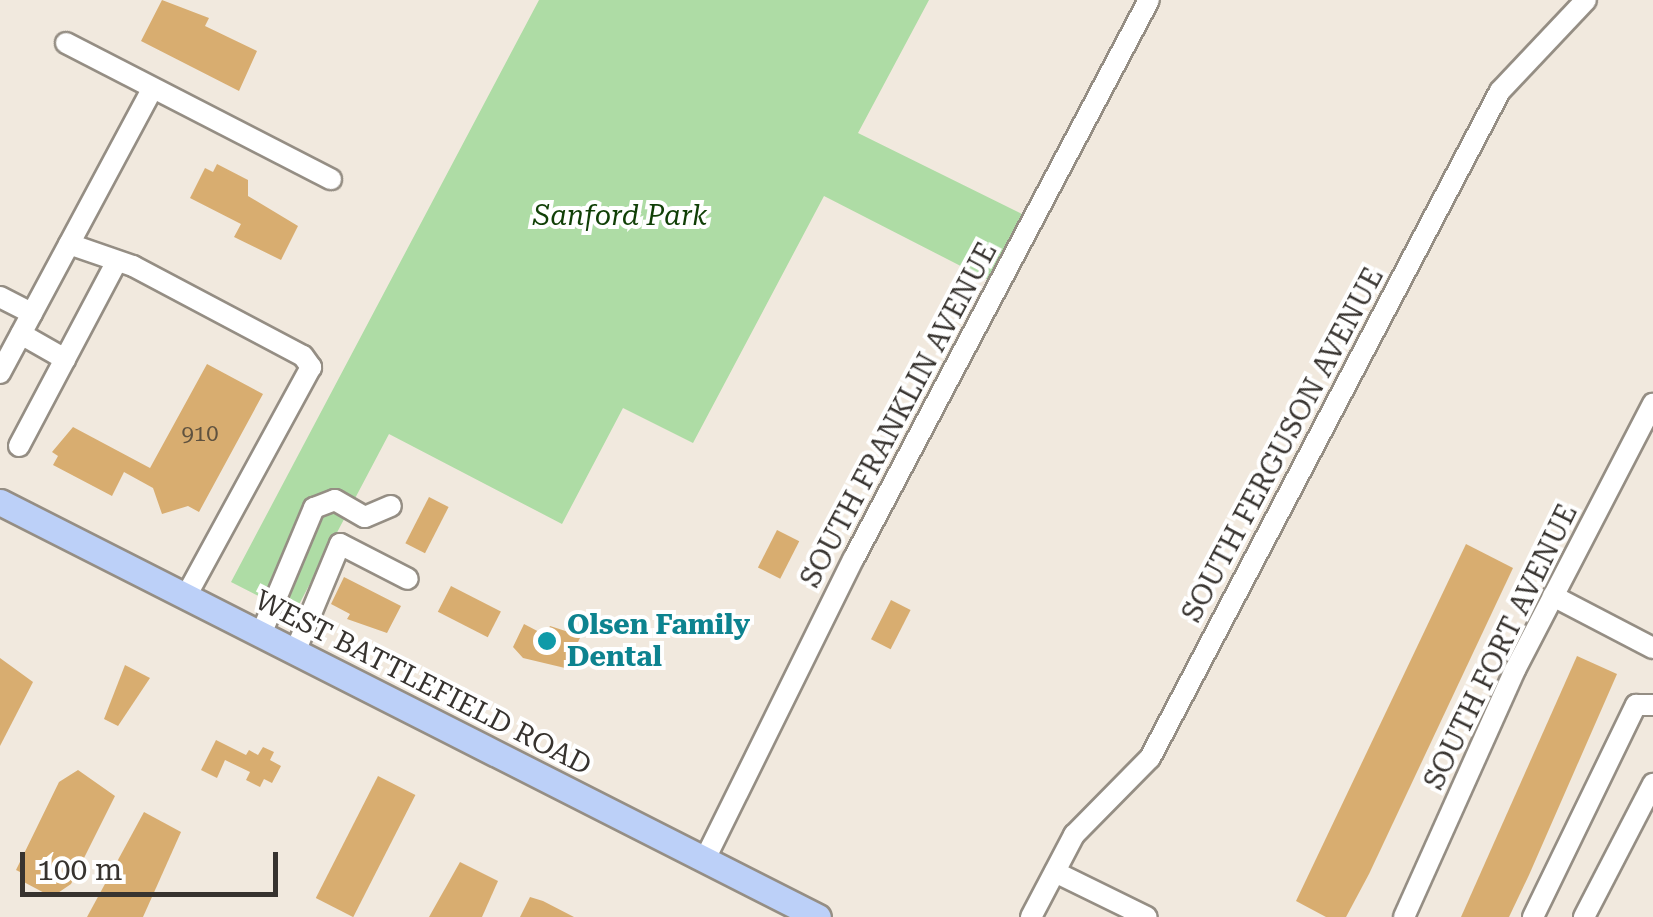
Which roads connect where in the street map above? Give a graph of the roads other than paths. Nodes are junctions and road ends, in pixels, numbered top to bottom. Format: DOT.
graph roads {
  1 [pos="1149,0"];
  2 [pos="1586,0"];
  3 [pos="66,43"];
  4 [pos="153,88"];
  5 [pos="331,179"];
  6 [pos="69,244"];
  7 [pos="115,265"];
  8 [pos="0,297"];
  9 [pos="32,313"];
  10 [pos="21,334"];
  11 [pos="66,359"];
  12 [pos="0,372"];
  13 [pos="1653,404"];
  14 [pos="19,446"];
  15 [pos="0,502"];
  16 [pos="392,506"];
  17 [pos="408,580"];
  18 [pos="186,596"];
  19 [pos="1553,596"];
  20 [pos="261,634"];
  21 [pos="1653,648"];
  22 [pos="296,652"];
  23 [pos="1653,705"];
  24 [pos="1653,784"];
  25 [pos="705,859"];
  26 [pos="1055,872"];
  27 [pos="818,917"];
  28 [pos="1031,917"];
  29 [pos="1147,917"];
  30 [pos="1404,917"];
  31 [pos="1533,917"];
  32 [pos="1584,917"];
  1 -- 25 [label="street, SOUTH FRANKLIN AVENUE"];
  2 -- 26 [label="street, SOUTH FERGUSON AVENUE"];
  3 -- 4 [label="street"];
  4 -- 5 [label="street"];
  4 -- 6 [label="street"];
  6 -- 7 [label="street"];
  6 -- 9 [label="street"];
  7 -- 11 [label="street"];
  7 -- 18 [label="street"];
  8 -- 9 [label="street"];
  9 -- 10 [label="street"];
  10 -- 11 [label="street"];
  10 -- 12 [label="street"];
  11 -- 14 [label="street"];
  13 -- 19 [label="street, SOUTH FORT AVENUE"];
  15 -- 18 [label="main road, WEST BATTLEFIELD ROAD"];
  16 -- 20 [label="street"];
  17 -- 22 [label="street"];
  18 -- 20 [label="main road, WEST BATTLEFIELD ROAD"];
  19 -- 21 [label="street"];
  19 -- 30 [label="street, SOUTH FORT AVENUE"];
  20 -- 22 [label="main road, WEST BATTLEFIELD ROAD"];
  22 -- 25 [label="main road, WEST BATTLEFIELD ROAD"];
  23 -- 31 [label="street"];
  24 -- 32 [label="street"];
  25 -- 27 [label="main road, WEST BATTLEFIELD ROAD"];
  26 -- 28 [label="street, SOUTH FERGUSON AVENUE"];
  26 -- 29 [label="street"];
}
